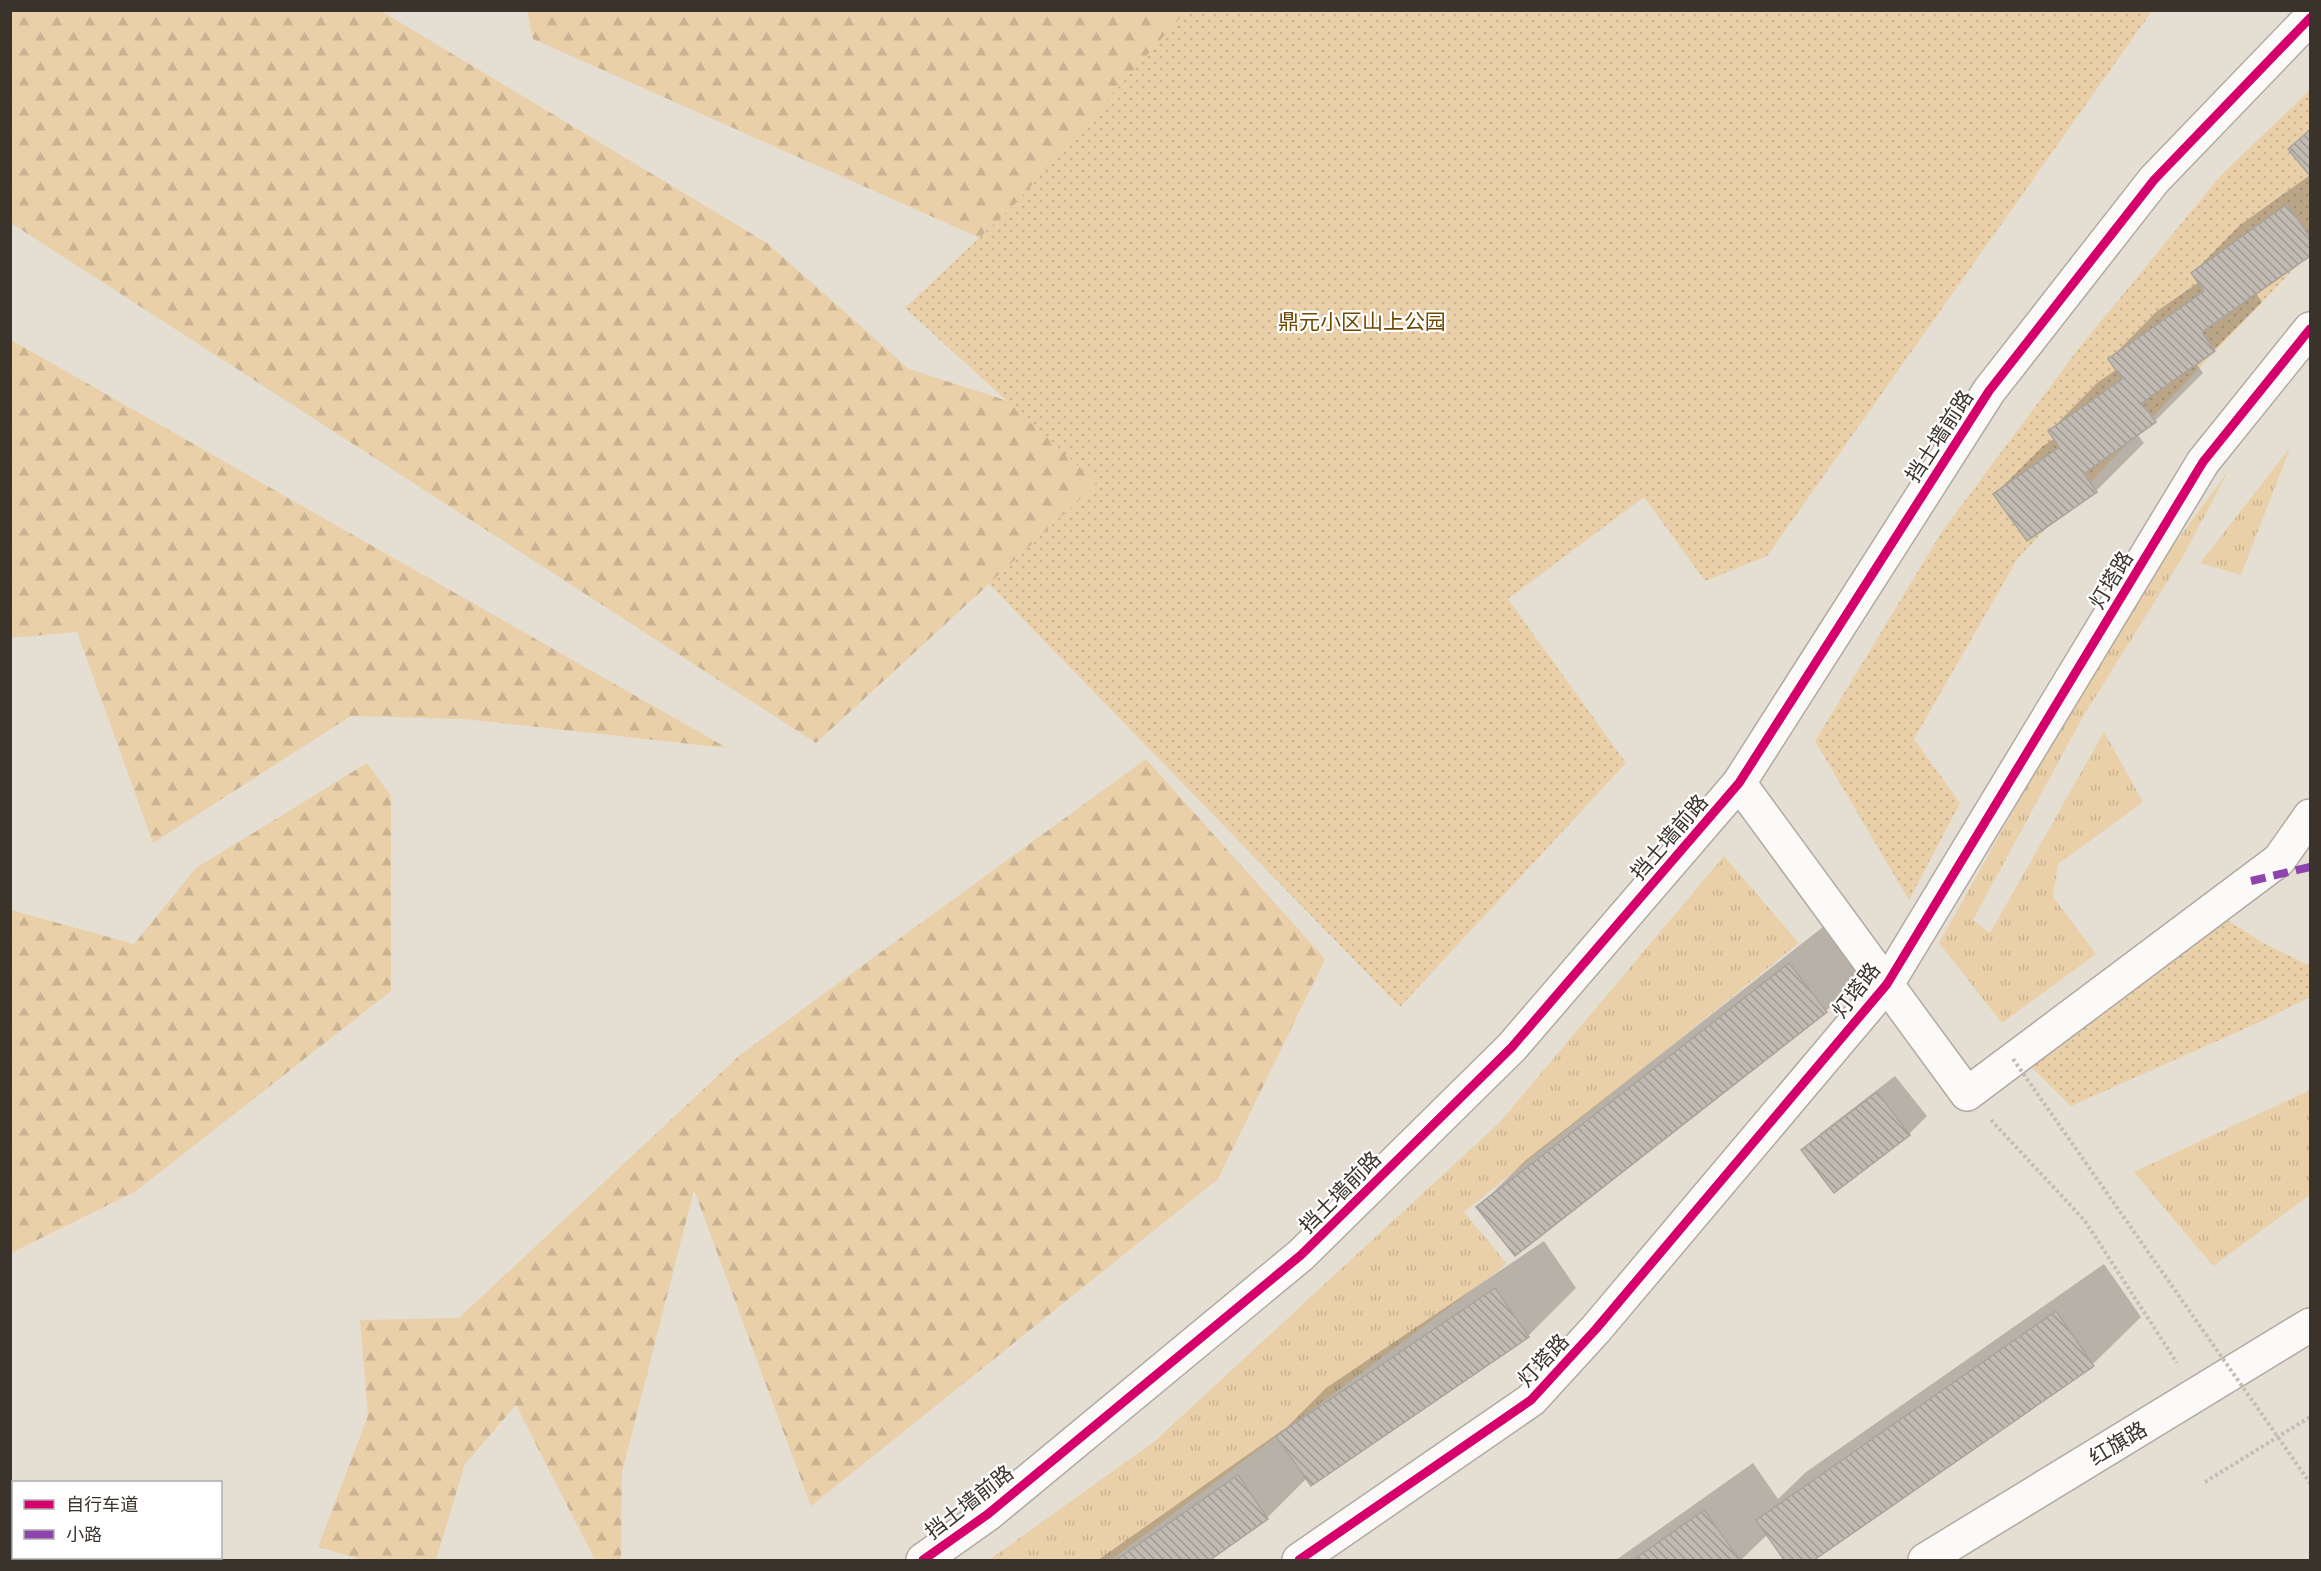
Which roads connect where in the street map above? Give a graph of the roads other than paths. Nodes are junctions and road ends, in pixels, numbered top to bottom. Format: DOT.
graph roads {
  1 [pos="2310,18"];
  2 [pos="2310,329"];
  3 [pos="1739,783"];
  4 [pos="2310,816"];
  5 [pos="2310,837"];
  6 [pos="2279,860"];
  7 [pos="1887,984"];
  8 [pos="2310,1325"];
  9 [pos="923,1560"];
  10 [pos="1299,1560"];
  11 [pos="1925,1560"];
  1 -- 3 [label="street, 挡土墙前路"];
  2 -- 7 [label="street, 灯塔路"];
  3 -- 7 [label="street"];
  3 -- 9 [label="street, 挡土墙前路"];
  4 -- 6 [label="street"];
  5 -- 6 [label="street"];
  6 -- 7 [label="street"];
  7 -- 10 [label="street, 灯塔路"];
  8 -- 11 [label="street, 红旗路"];
}
